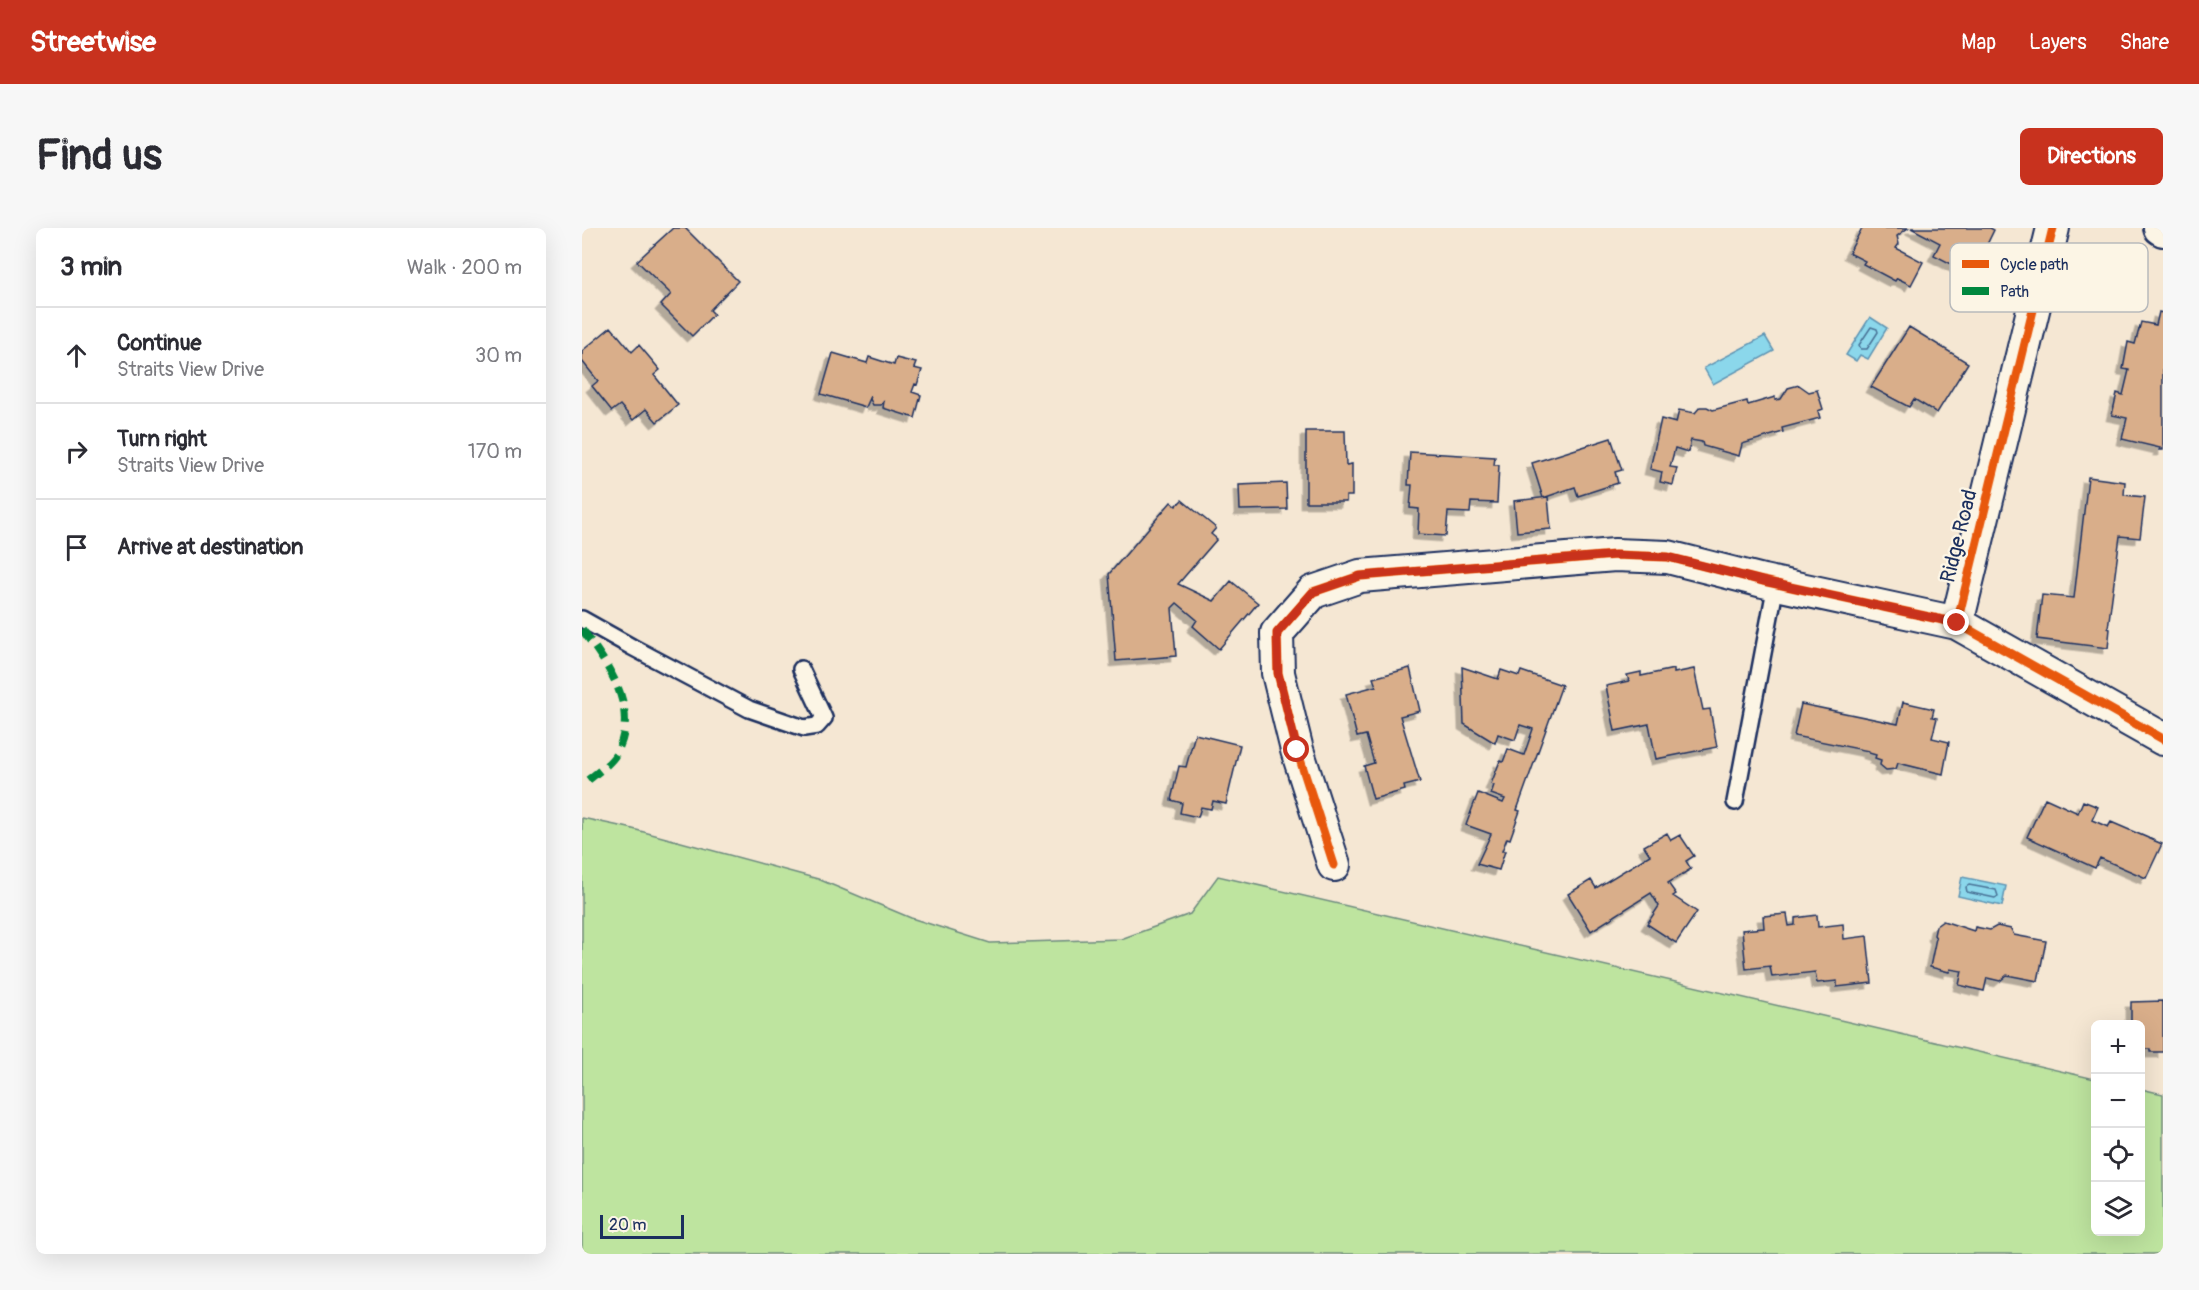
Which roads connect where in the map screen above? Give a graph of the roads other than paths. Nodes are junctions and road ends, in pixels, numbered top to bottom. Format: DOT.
graph roads {
  1 [pos="2053,228"];
  2 [pos="2049,243"];
  3 [pos="2033,312"];
  4 [pos="1776,584"];
  5 [pos="582,619"];
  6 [pos="1957,623"];
  7 [pos="801,669"];
  8 [pos="2163,739"];
  9 [pos="1735,802"];
  10 [pos="1334,865"];
  1 -- 2 [label="street, Ridge Road"];
  3 -- 6 [label="street, Ridge Road"];
  4 -- 6 [label="street"];
  4 -- 9 [label="lane"];
  4 -- 10 [label="street"];
  5 -- 7 [label="lane"];
  6 -- 8 [label="street"];
}
